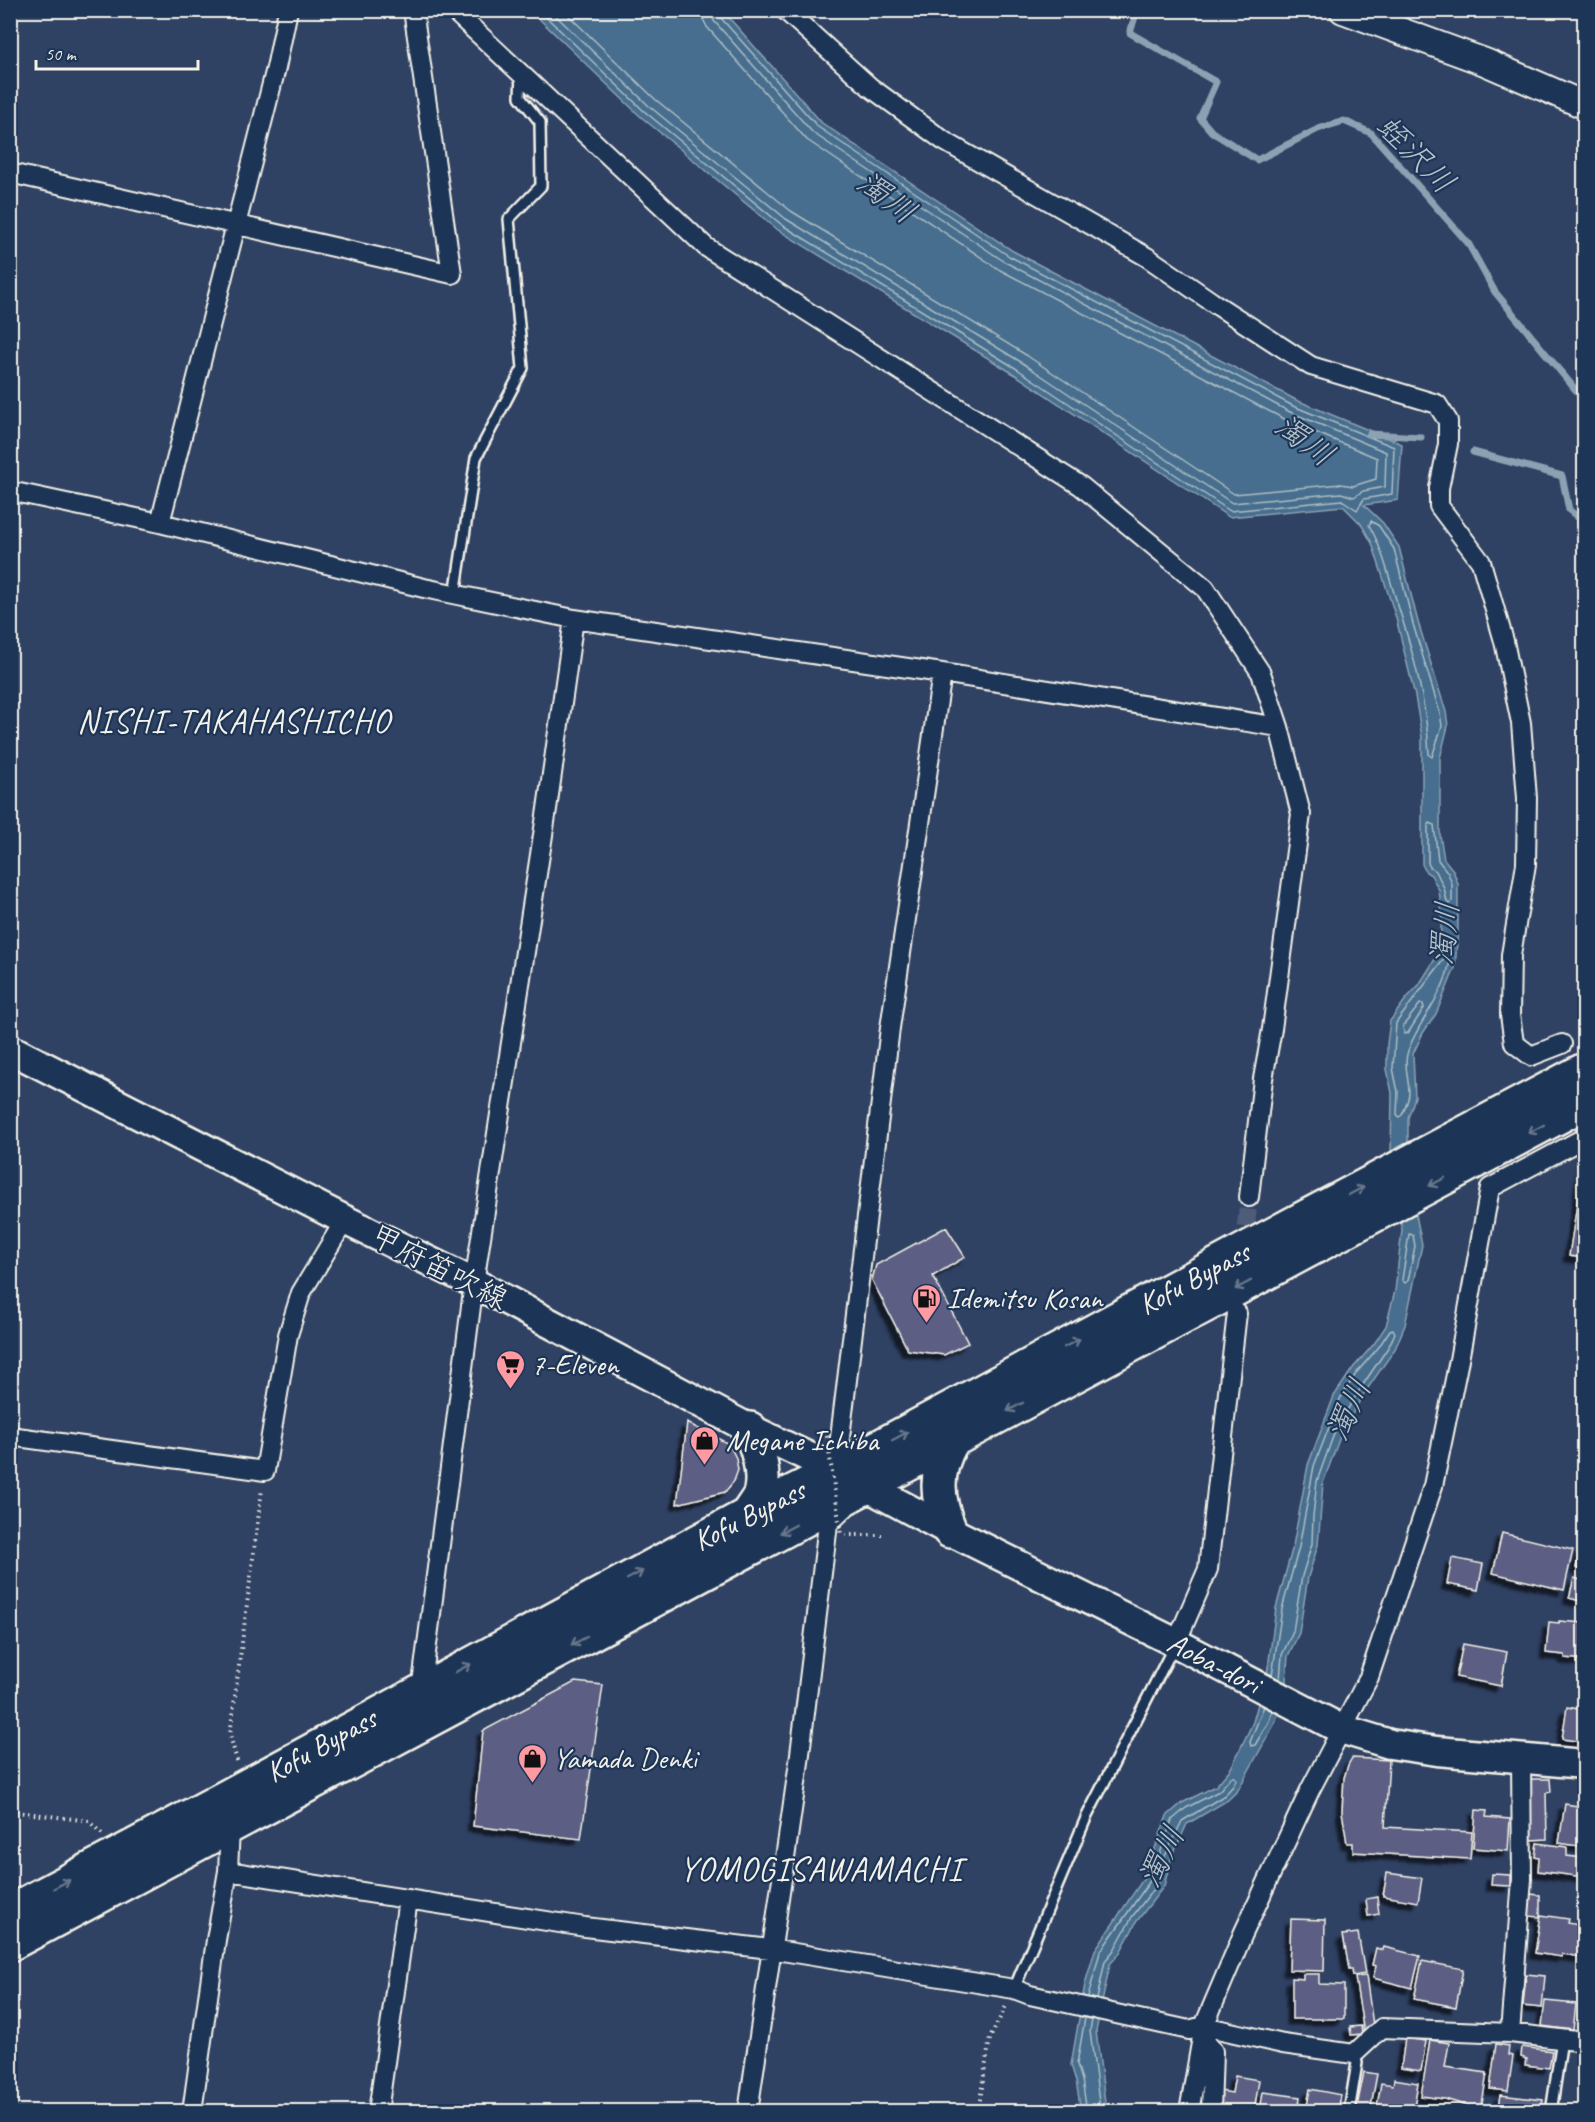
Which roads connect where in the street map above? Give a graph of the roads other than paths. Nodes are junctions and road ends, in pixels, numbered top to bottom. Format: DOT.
graph roads {
  1 [pos="288,10"];
  2 [pos="413,10"];
  3 [pos="453,10"];
  4 [pos="785,10"];
  5 [pos="1343,10"];
  6 [pos="1386,18"];
  7 [pos="521,74"];
  8 [pos="1584,105"];
  9 [pos="10,173"];
  10 [pos="236,225"];
  11 [pos="10,491"];
  12 [pos="160,524"];
  13 [pos="455,595"];
  14 [pos="574,619"];
  15 [pos="942,673"];
  16 [pos="1279,727"];
  17 [pos="1562,1044"];
  18 [pos="10,1048"];
  19 [pos="1584,1070"];
  20 [pos="1584,1103"];
  21 [pos="1584,1138"];
  22 [pos="1249,1197"];
  23 [pos="345,1220"];
  24 [pos="474,1283"];
  25 [pos="1237,1313"];
  26 [pos="750,1429"];
  27 [pos="10,1436"];
  28 [pos="952,1441"];
  29 [pos="836,1470"];
  30 [pos="866,1488"];
  31 [pos="747,1515"];
  32 [pos="950,1531"];
  33 [pos="1180,1645"];
  34 [pos="422,1691"];
  35 [pos="1337,1727"];
  36 [pos="1521,1757"];
  37 [pos="1584,1764"];
  38 [pos="230,1811"];
  39 [pos="228,1871"];
  40 [pos="408,1899"];
  41 [pos="10,1912"];
  42 [pos="10,1944"];
  43 [pos="770,1950"];
  44 [pos="1022,1992"];
  45 [pos="1199,2031"];
  46 [pos="1510,2033"];
  47 [pos="1562,2039"];
  48 [pos="1584,2042"];
  49 [pos="1354,2054"];
  50 [pos="192,2112"];
  51 [pos="378,2112"];
  52 [pos="748,2112"];
  53 [pos="1189,2112"];
  54 [pos="1211,2112"];
  55 [pos="1349,2112"];
  56 [pos="1551,2112"];
  1 -- 10 [label="street"];
  2 -- 10 [label="street"];
  3 -- 7 [label="street"];
  4 -- 17 [label="street"];
  5 -- 6 [label="street"];
  6 -- 8 [label="street"];
  7 -- 13 [label="lane"];
  7 -- 16 [label="street"];
  9 -- 10 [label="street"];
  10 -- 12 [label="street"];
  11 -- 12 [label="street"];
  12 -- 13 [label="street"];
  13 -- 14 [label="street"];
  14 -- 15 [label="street"];
  14 -- 24 [label="street"];
  15 -- 16 [label="street"];
  15 -- 29 [label="street"];
  16 -- 22 [label="street"];
  18 -- 23 [label="main road, 甲府笛吹線"];
  29 -- 19 [label="highway, Kofu Bypass, one-way"];
  20 -- 28 [label="highway, Kofu Bypass, one-way"];
  21 -- 35 [label="street"];
  23 -- 24 [label="main road, 甲府笛吹線"];
  23 -- 27 [label="street"];
  24 -- 26 [label="main road, 甲府笛吹線"];
  24 -- 34 [label="street"];
  25 -- 33 [label="street"];
  26 -- 29 [label="main road, 甲府笛吹線"];
  26 -- 31 [label="highway"];
  28 -- 30 [label="highway, Kofu Bypass"];
  28 -- 32 [label="highway"];
  29 -- 30 [label="main road, 甲府笛吹線"];
  29 -- 31 [label="highway, Kofu Bypass"];
  30 -- 32 [label="main road, Aoba-dori"];
  30 -- 38 [label="highway, Kofu Bypass, one-way"];
  30 -- 43 [label="street"];
  34 -- 31 [label="highway, Kofu Bypass, one-way"];
  32 -- 33 [label="main road, Aoba-dori"];
  33 -- 35 [label="main road, Aoba-dori"];
  33 -- 44 [label="lane"];
  34 -- 38 [label="highway, Kofu Bypass"];
  35 -- 36 [label="main road, Aoba-dori"];
  35 -- 45 [label="street"];
  36 -- 37 [label="main road, Aoba-dori"];
  36 -- 46 [label="street"];
  38 -- 39 [label="street"];
  41 -- 38 [label="highway, Kofu Bypass, one-way"];
  38 -- 42 [label="highway, Kofu Bypass"];
  39 -- 40 [label="street"];
  39 -- 50 [label="street"];
  40 -- 43 [label="street"];
  40 -- 51 [label="street"];
  43 -- 44 [label="street"];
  43 -- 52 [label="street"];
  44 -- 45 [label="street"];
  45 -- 49 [label="street"];
  45 -- 53 [label="street"];
  45 -- 54 [label="street"];
  46 -- 47 [label="street"];
  46 -- 49 [label="street"];
  47 -- 48 [label="street"];
  47 -- 56 [label="lane"];
  49 -- 55 [label="lane"];
}
